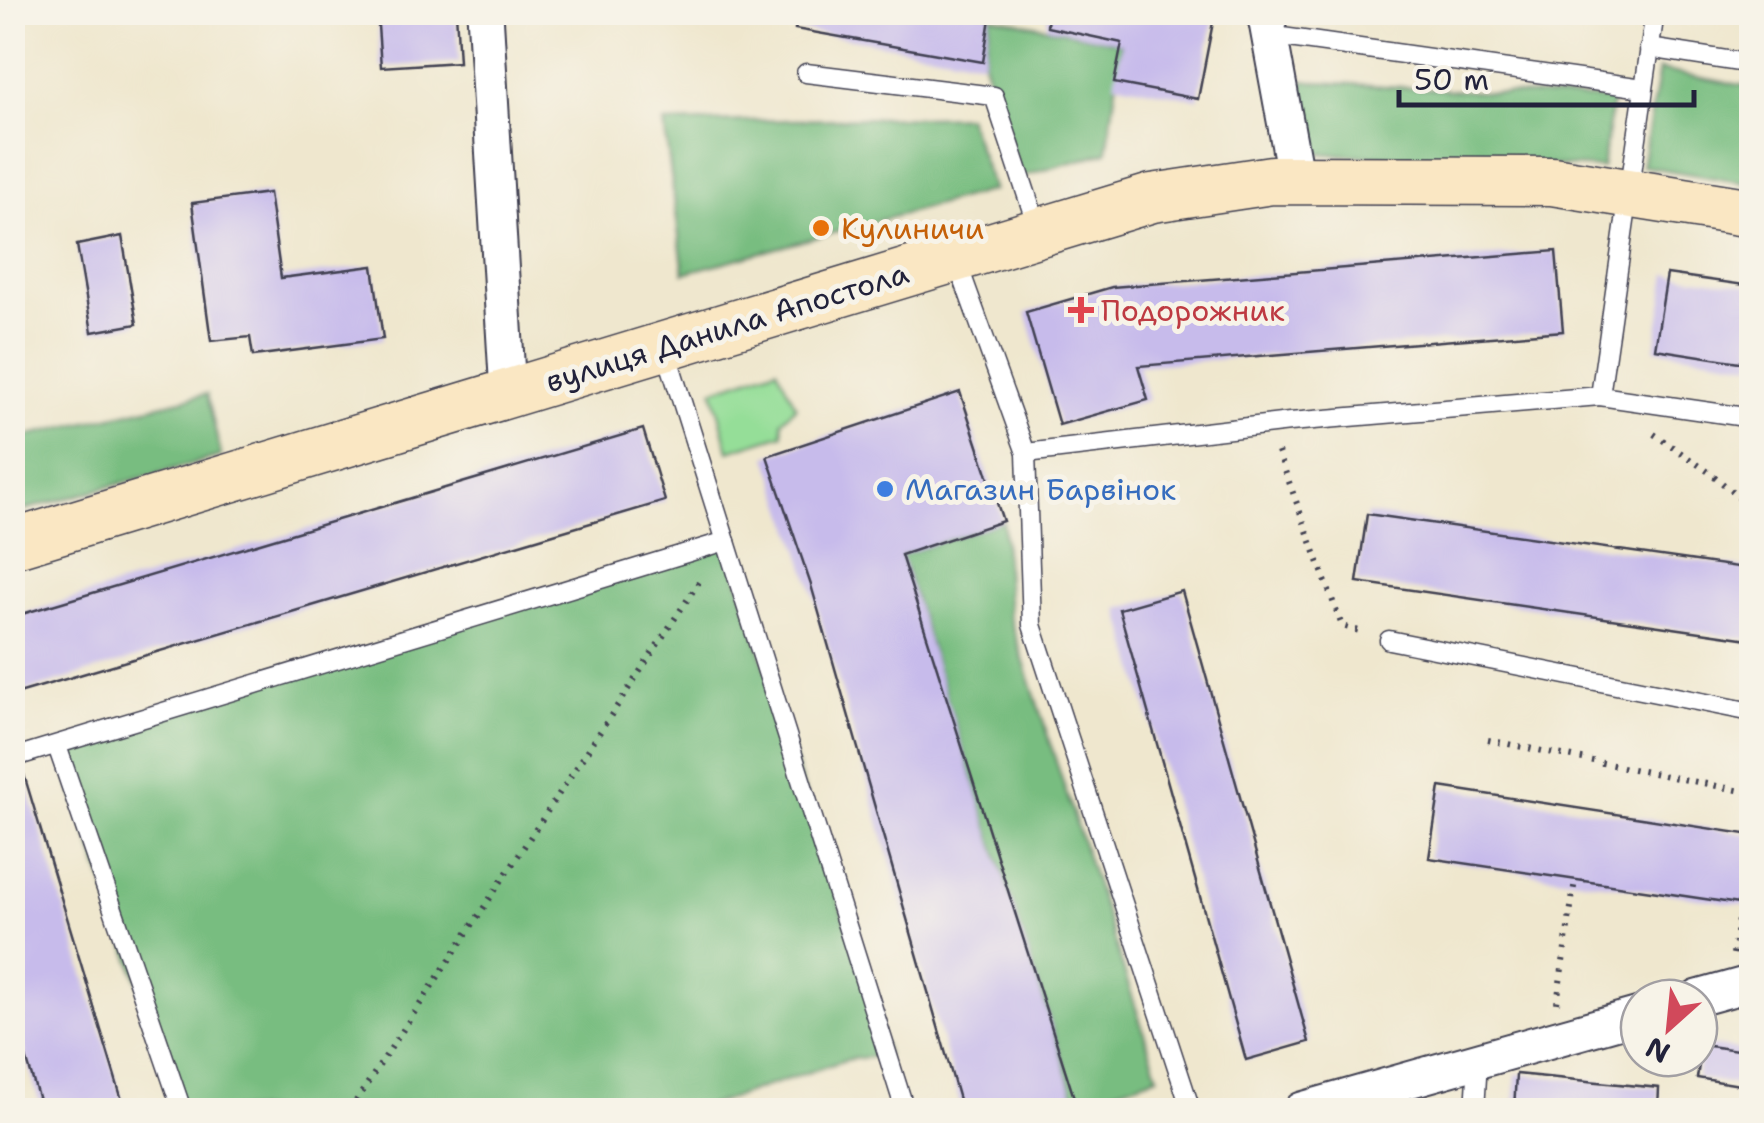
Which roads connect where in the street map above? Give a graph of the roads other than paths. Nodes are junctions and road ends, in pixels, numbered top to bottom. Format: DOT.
graph roads {
  1 [pos="485,12"];
  2 [pos="1654,12"];
  3 [pos="1267,24"];
  4 [pos="1649,48"];
  5 [pos="1752,64"];
  6 [pos="806,73"];
  7 [pos="1643,88"];
  8 [pos="1296,180"];
  9 [pos="1627,192"];
  10 [pos="1752,213"];
  11 [pos="1039,232"];
  12 [pos="956,259"];
  13 [pos="665,346"];
  14 [pos="508,393"];
  15 [pos="1600,396"];
  16 [pos="1752,418"];
  17 [pos="1026,453"];
  18 [pos="726,541"];
  19 [pos="12,544"];
  20 [pos="1388,640"];
  21 [pos="1752,712"];
  22 [pos="58,746"];
  23 [pos="12,758"];
  24 [pos="1752,983"];
  25 [pos="1719,992"];
  26 [pos="1619,1021"];
  27 [pos="1478,1060"];
  28 [pos="182,1110"];
  29 [pos="905,1110"];
  30 [pos="1191,1110"];
  31 [pos="1302,1110"];
  32 [pos="1475,1110"];
  1 -- 14 [label="street"];
  2 -- 4 [label="lane"];
  3 -- 7 [label="lane"];
  3 -- 8 [label="street"];
  4 -- 5 [label="lane"];
  4 -- 7 [label="lane"];
  6 -- 11 [label="lane"];
  7 -- 9 [label="lane"];
  8 -- 9 [label="street, вулиця Данила Апостола"];
  8 -- 11 [label="street, вулиця Данила Апостола"];
  9 -- 10 [label="street, вулиця Данила Апостола"];
  9 -- 15 [label="lane"];
  11 -- 12 [label="street, вулиця Данила Апостола"];
  12 -- 13 [label="street, вулиця Данила Апостола"];
  12 -- 17 [label="lane"];
  13 -- 14 [label="street, вулиця Данила Апостола"];
  13 -- 18 [label="lane"];
  14 -- 19 [label="street, вулиця Данила Апостола"];
  15 -- 16 [label="lane"];
  15 -- 17 [label="lane"];
  17 -- 30 [label="lane"];
  18 -- 22 [label="lane"];
  18 -- 29 [label="lane"];
  20 -- 21 [label="lane"];
  22 -- 23 [label="lane"];
  22 -- 28 [label="lane"];
  24 -- 25 [label="street"];
  26 -- 27 [label="street"];
  27 -- 31 [label="street"];
  27 -- 32 [label="lane"];
}
